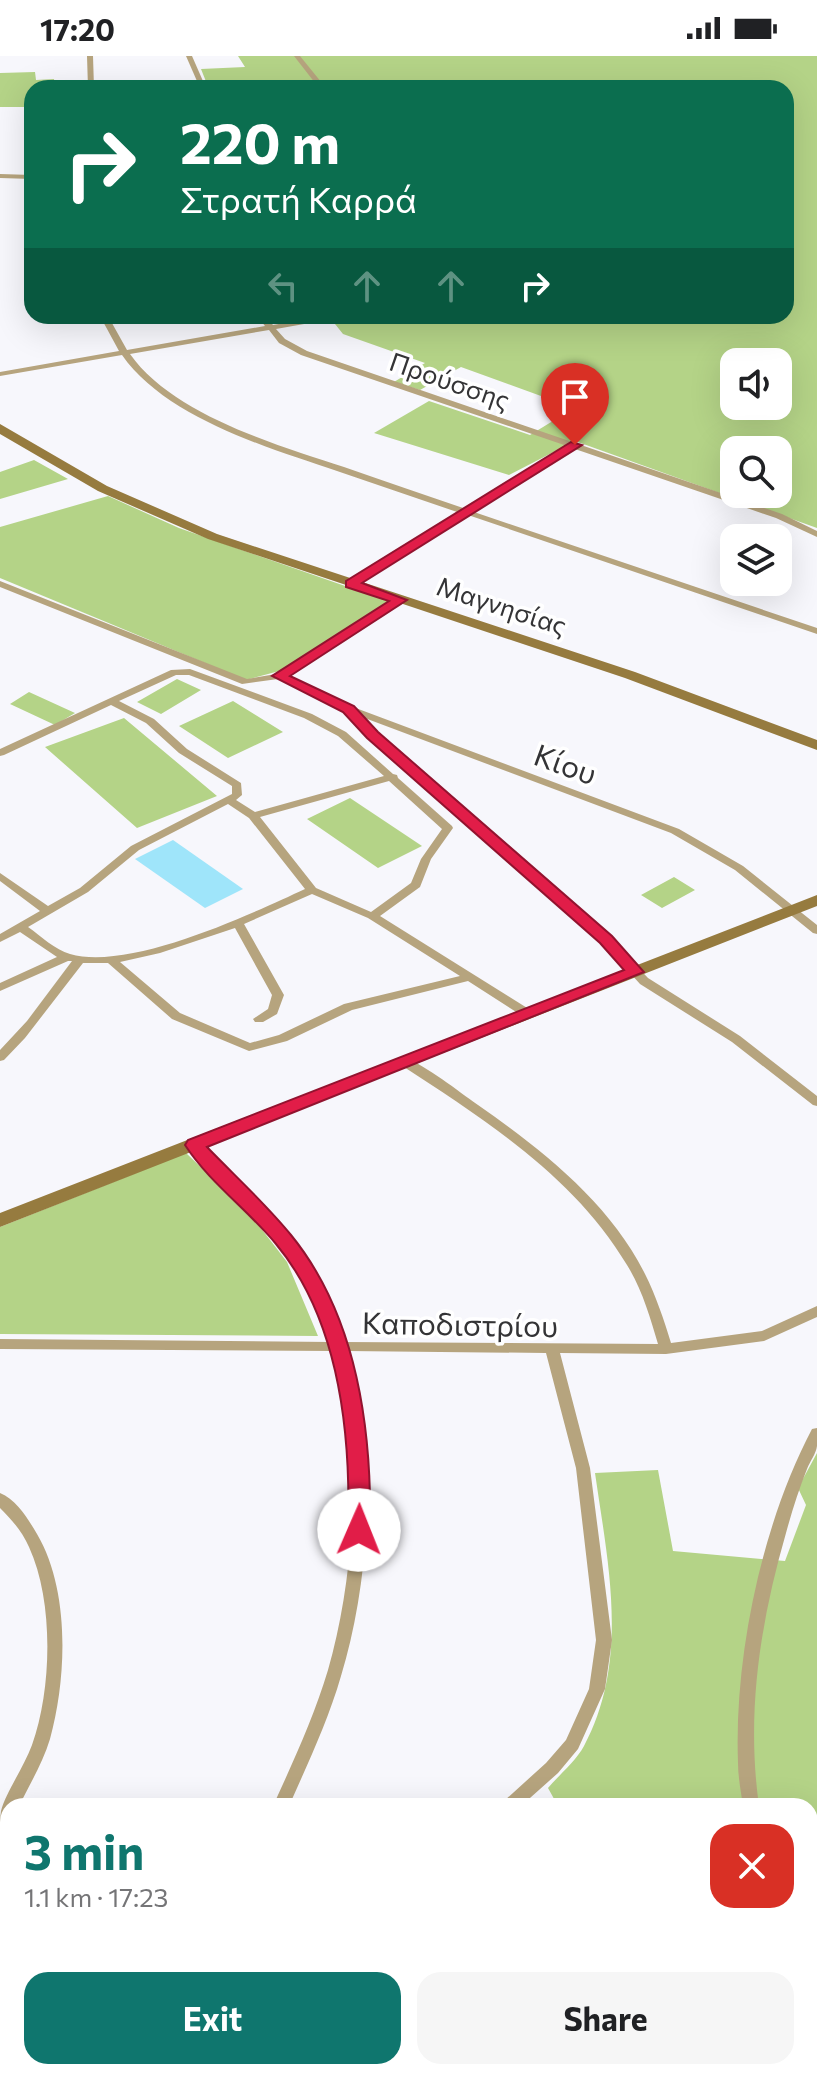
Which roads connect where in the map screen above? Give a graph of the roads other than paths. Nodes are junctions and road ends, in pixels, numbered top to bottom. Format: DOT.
graph roads {
  1 [pos="90,56"];
  2 [pos="189,56"];
  3 [pos="297,56"];
  4 [pos="91,80"];
  5 [pos="200,80"];
  6 [pos="316,80"];
  7 [pos="0,176"];
  8 [pos="24,177"];
  9 [pos="108,324"];
  10 [pos="266,324"];
  11 [pos="287,324"];
  12 [pos="268,327"];
  13 [pos="124,352"];
  14 [pos="0,374"];
  15 [pos="0,428"];
  16 [pos="575,445"];
  17 [pos="466,510"];
  18 [pos="817,534"];
  19 [pos="0,584"];
  20 [pos="351,584"];
  21 [pos="400,600"];
  22 [pos="817,631"];
  23 [pos="279,676"];
  24 [pos="112,702"];
  25 [pos="349,709"];
  26 [pos="817,745"];
  27 [pos="0,753"];
  28 [pos="393,777"];
  29 [pos="230,801"];
  30 [pos="253,816"];
  31 [pos="0,876"];
  32 [pos="312,890"];
  33 [pos="817,900"];
  34 [pos="794,909"];
  35 [pos="46,910"];
  36 [pos="372,916"];
  37 [pos="238,924"];
  38 [pos="11,929"];
  39 [pos="817,931"];
  40 [pos="0,939"];
  41 [pos="74,958"];
  42 [pos="112,961"];
  43 [pos="635,972"];
  44 [pos="466,978"];
  45 [pos="0,987"];
  46 [pos="528,1014"];
  47 [pos="259,1019"];
  48 [pos="0,1057"];
  49 [pos="405,1062"];
  50 [pos="814,1096"];
  51 [pos="194,1145"];
  52 [pos="0,1220"];
  53 [pos="817,1311"];
  54 [pos="0,1344"];
  55 [pos="338,1348"];
  56 [pos="666,1349"];
  57 [pos="552,1350"];
  58 [pos="817,1433"];
  59 [pos="0,1499"];
  60 [pos="15,1798"];
  61 [pos="284,1798"];
  62 [pos="519,1798"];
  63 [pos="750,1798"];
  1 -- 4 [label="street"];
  2 -- 5 [label="street"];
  3 -- 6 [label="street"];
  7 -- 8 [label="street"];
  9 -- 13 [label="street"];
  10 -- 12 [label="street, Προύσσης"];
  11 -- 12 [label="street"];
  12 -- 13 [label="street"];
  12 -- 16 [label="street, Προύσσης"];
  13 -- 14 [label="street"];
  13 -- 17 [label="street"];
  15 -- 20 [label="street, Μαγνησίας"];
  16 -- 17 [label="street"];
  16 -- 18 [label="street, Προύσσης"];
  17 -- 20 [label="street"];
  17 -- 22 [label="street"];
  19 -- 23 [label="street"];
  20 -- 21 [label="street, Μαγνησίας"];
  21 -- 23 [label="street"];
  21 -- 26 [label="street, Μαγνησίας"];
  23 -- 25 [label="street, Κίου"];
  24 -- 27 [label="street"];
  24 -- 28 [label="street"];
  24 -- 29 [label="street"];
  25 -- 34 [label="street, Κίου"];
  25 -- 43 [label="street"];
  28 -- 30 [label="street"];
  28 -- 36 [label="street"];
  29 -- 30 [label="street"];
  29 -- 35 [label="street"];
  30 -- 32 [label="street"];
  31 -- 35 [label="street"];
  32 -- 36 [label="street"];
  32 -- 37 [label="street"];
  33 -- 34 [label="street"];
  34 -- 39 [label="street, Κίου"];
  34 -- 43 [label="street"];
  35 -- 38 [label="street"];
  36 -- 44 [label="street"];
  37 -- 42 [label="street"];
  37 -- 47 [label="street"];
  38 -- 40 [label="street"];
  38 -- 41 [label="street"];
  41 -- 42 [label="street"];
  41 -- 45 [label="street"];
  41 -- 48 [label="street"];
  42 -- 44 [label="street"];
  43 -- 46 [label="street"];
  43 -- 50 [label="street"];
  44 -- 46 [label="street"];
  46 -- 49 [label="street"];
  49 -- 51 [label="street"];
  49 -- 56 [label="street"];
  51 -- 52 [label="street"];
  51 -- 55 [label="street"];
  53 -- 56 [label="street, Καποδιστρίου"];
  54 -- 55 [label="street, Καποδιστρίου"];
  55 -- 57 [label="street, Καποδιστρίου"];
  55 -- 61 [label="street"];
  56 -- 57 [label="street, Καποδιστρίου"];
  57 -- 62 [label="street"];
  58 -- 63 [label="street"];
  59 -- 60 [label="street"];
}
